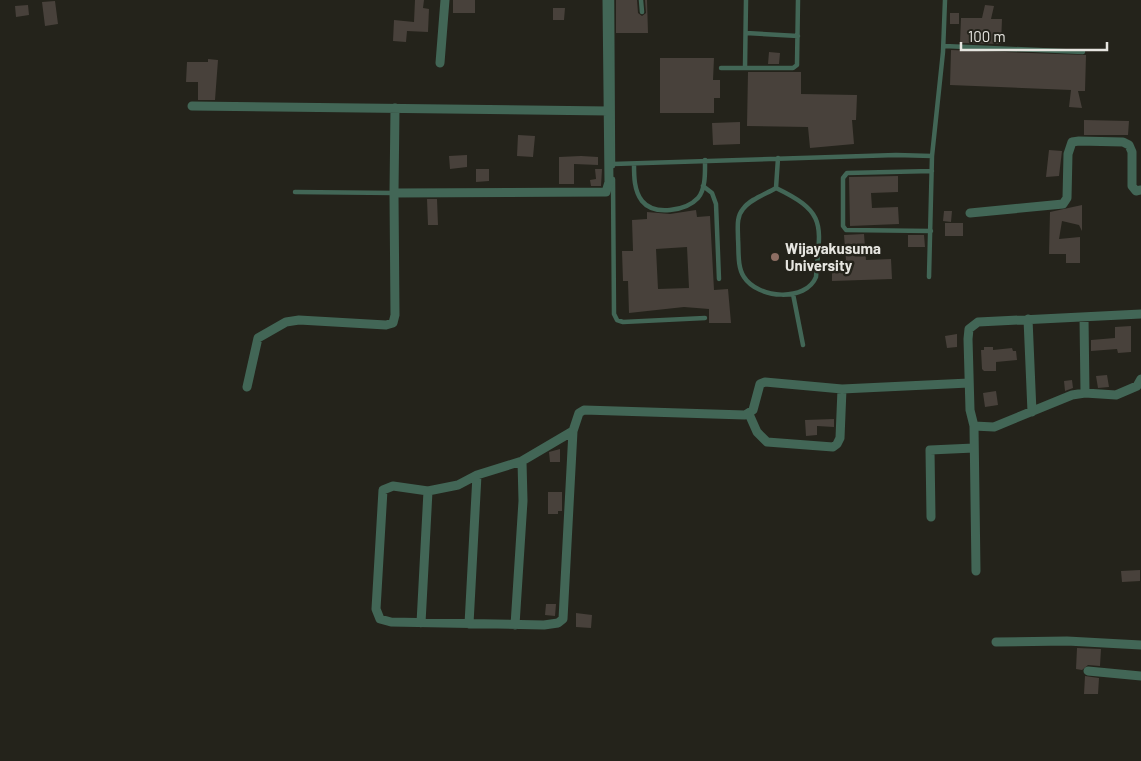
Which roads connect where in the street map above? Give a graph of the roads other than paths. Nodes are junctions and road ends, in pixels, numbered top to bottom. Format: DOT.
graph roads {
  1 [pos="445,0"];
  2 [pos="607,0"];
  3 [pos="612,0"];
  4 [pos="641,0"];
  5 [pos="746,0"];
  6 [pos="798,0"];
  7 [pos="945,0"];
  8 [pos="642,12"];
  9 [pos="746,33"];
  10 [pos="798,36"];
  11 [pos="944,46"];
  12 [pos="1083,52"];
  13 [pos="440,63"];
  14 [pos="721,68"];
  15 [pos="745,68"];
  16 [pos="192,106"];
  17 [pos="395,108"];
  18 [pos="609,111"];
  19 [pos="932,156"];
  20 [pos="778,158"];
  21 [pos="705,160"];
  22 [pos="613,164"];
  23 [pos="634,164"];
  24 [pos="932,171"];
  25 [pos="703,186"];
  26 [pos="776,188"];
  27 [pos="1141,190"];
  28 [pos="295,192"];
  29 [pos="394,193"];
  30 [pos="970,213"];
  31 [pos="931,231"];
  32 [pos="930,277"];
  33 [pos="719,279"];
  34 [pos="793,294"];
  35 [pos="1141,314"];
  36 [pos="1084,317"];
  37 [pos="705,318"];
  38 [pos="1028,320"];
  39 [pos="803,345"];
  40 [pos="1141,379"];
  41 [pos="969,383"];
  42 [pos="246,387"];
  43 [pos="842,389"];
  44 [pos="1085,393"];
  45 [pos="1032,412"];
  46 [pos="749,414"];
  47 [pos="974,426"];
  48 [pos="573,430"];
  49 [pos="974,448"];
  50 [pos="522,461"];
  51 [pos="477,475"];
  52 [pos="428,491"];
  53 [pos="931,517"];
  54 [pos="976,571"];
  55 [pos="421,623"];
  56 [pos="469,624"];
  57 [pos="515,625"];
  58 [pos="996,642"];
  59 [pos="1141,645"];
  60 [pos="1088,671"];
  61 [pos="1141,676"];
  1 -- 13 [label="street"];
  2 -- 18 [label="street"];
  3 -- 22 [label="lane"];
  4 -- 8 [label="lane"];
  5 -- 9 [label="lane"];
  6 -- 10 [label="lane"];
  7 -- 11 [label="lane"];
  9 -- 10 [label="lane"];
  9 -- 15 [label="lane"];
  10 -- 15 [label="lane"];
  11 -- 12 [label="lane"];
  11 -- 19 [label="lane"];
  14 -- 15 [label="lane"];
  16 -- 17 [label="street"];
  17 -- 18 [label="street"];
  17 -- 29 [label="street"];
  18 -- 29 [label="street"];
  19 -- 20 [label="lane"];
  19 -- 24 [label="lane"];
  20 -- 21 [label="lane"];
  20 -- 26 [label="lane"];
  21 -- 23 [label="lane"];
  21 -- 25 [label="lane"];
  22 -- 23 [label="lane"];
  22 -- 37 [label="lane"];
  23 -- 25 [label="lane"];
  24 -- 31 [label="lane"];
  24 -- 31 [label="lane"];
  25 -- 33 [label="lane"];
  26 -- 34 [label="lane"];
  26 -- 34 [label="lane"];
  27 -- 30 [label="street"];
  28 -- 29 [label="lane"];
  29 -- 42 [label="street"];
  31 -- 32 [label="lane"];
  34 -- 39 [label="lane"];
  35 -- 36 [label="street"];
  36 -- 38 [label="street"];
  36 -- 44 [label="street"];
  38 -- 41 [label="street"];
  38 -- 45 [label="street"];
  40 -- 44 [label="street"];
  41 -- 43 [label="street"];
  41 -- 47 [label="street"];
  43 -- 46 [label="street"];
  43 -- 46 [label="street"];
  44 -- 45 [label="street"];
  45 -- 47 [label="street"];
  46 -- 48 [label="street"];
  47 -- 49 [label="street"];
  48 -- 50 [label="street"];
  48 -- 57 [label="street"];
  49 -- 53 [label="street"];
  49 -- 54 [label="street"];
  50 -- 51 [label="street"];
  50 -- 57 [label="street"];
  51 -- 52 [label="street"];
  51 -- 56 [label="street"];
  52 -- 55 [label="street"];
  52 -- 55 [label="street"];
  55 -- 56 [label="street"];
  56 -- 57 [label="street"];
  58 -- 59 [label="street"];
  60 -- 61 [label="street"];
}
